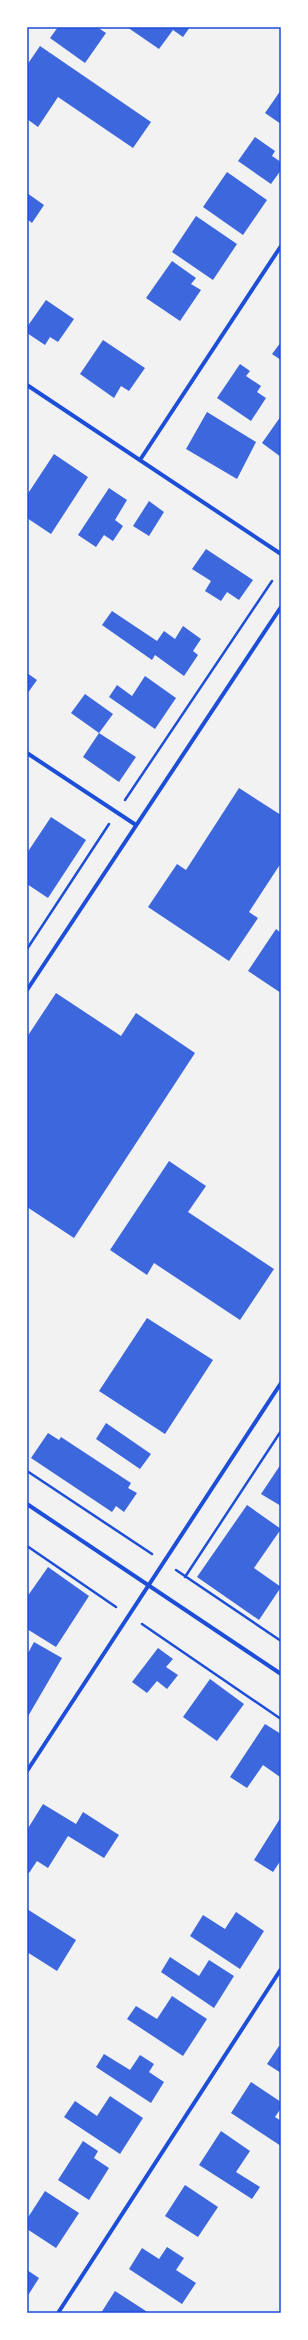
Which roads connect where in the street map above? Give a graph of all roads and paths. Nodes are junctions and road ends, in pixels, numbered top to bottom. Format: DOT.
graph roads {
  1 [pos="281,246"];
  2 [pos="27,385"];
  3 [pos="140,460"];
  4 [pos="281,554"];
  5 [pos="272,581"];
  6 [pos="281,607"];
  7 [pos="27,753"];
  8 [pos="117,812"];
  9 [pos="136,825"];
  10 [pos="27,949"];
  11 [pos="27,990"];
  12 [pos="281,1383"];
  13 [pos="281,1431"];
  14 [pos="27,1471"];
  15 [pos="27,1504"];
  16 [pos="27,1546"];
  17 [pos="164,1562"];
  18 [pos="185,1577"];
  19 [pos="150,1585"];
  20 [pos="129,1616"];
  21 [pos="281,1641"];
  22 [pos="281,1674"];
  23 [pos="281,1719"];
  24 [pos="27,1771"];
  25 [pos="281,1969"];
  26 [pos="58,2313"];
  1 -- 3 [label="street"];
  2 -- 3 [label="street"];
  3 -- 4 [label="street"];
  5 -- 8 [label="path"];
  6 -- 9 [label="street"];
  7 -- 8 [label="street"];
  8 -- 9 [label="street"];
  8 -- 10 [label="path"];
  9 -- 11 [label="street"];
  12 -- 17 [label="street"];
  13 -- 18 [label="path"];
  14 -- 17 [label="path"];
  15 -- 19 [label="street"];
  16 -- 20 [label="path"];
  17 -- 18 [label="path"];
  17 -- 19 [label="street"];
  18 -- 21 [label="path"];
  19 -- 20 [label="street"];
  19 -- 22 [label="street"];
  20 -- 23 [label="path"];
  20 -- 24 [label="street"];
  25 -- 26 [label="street"];
}
